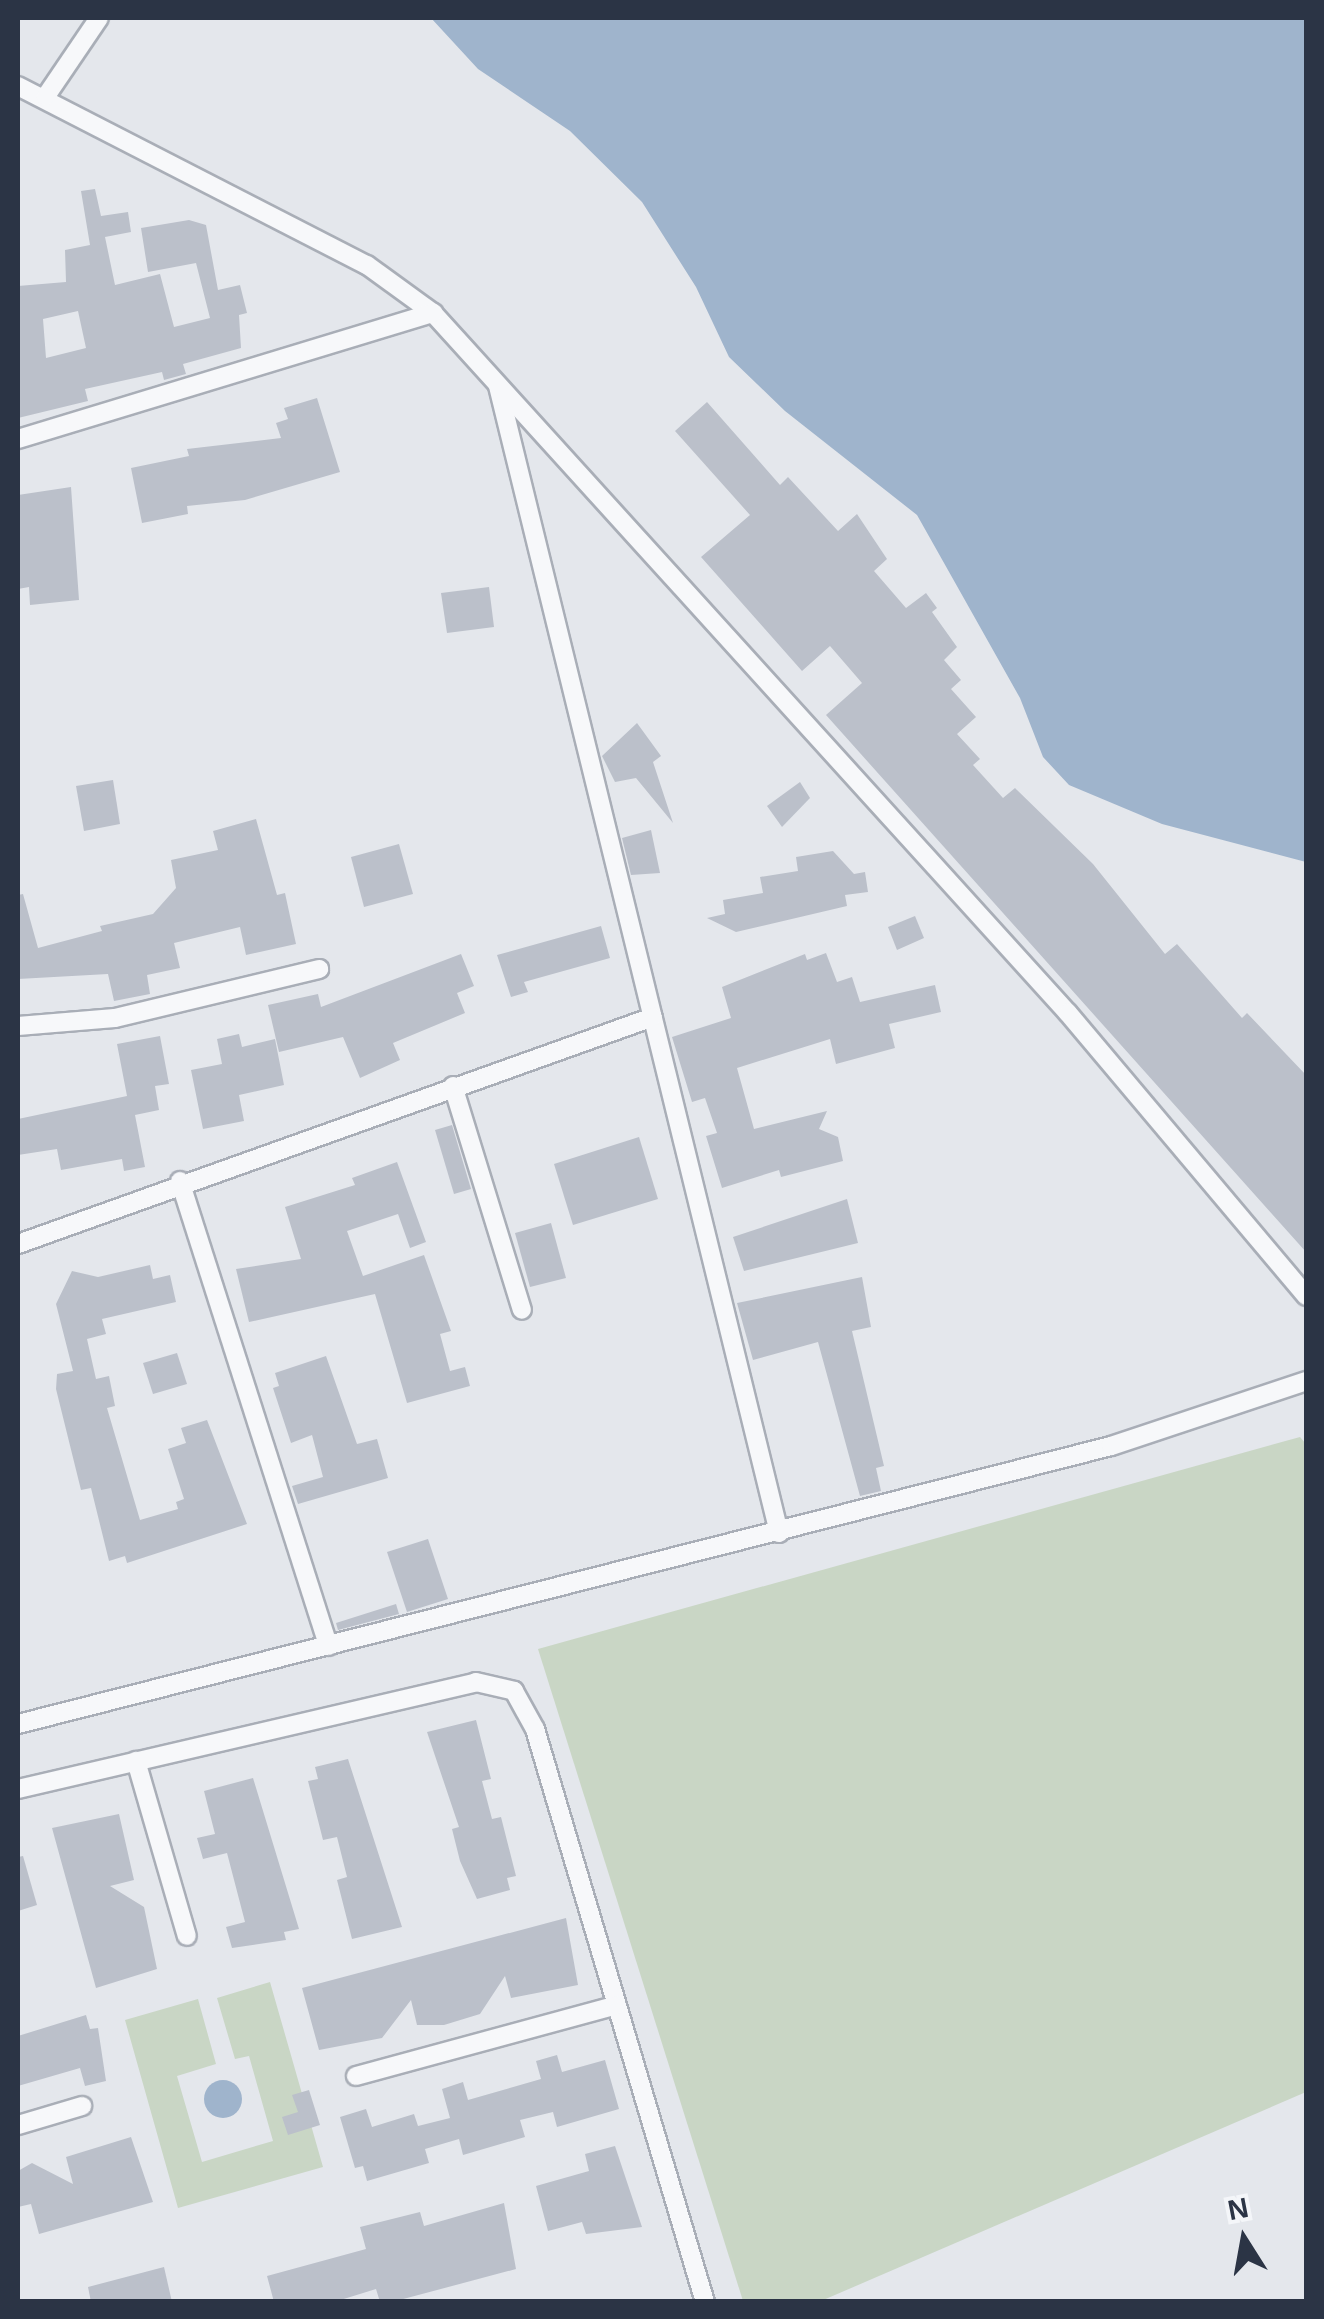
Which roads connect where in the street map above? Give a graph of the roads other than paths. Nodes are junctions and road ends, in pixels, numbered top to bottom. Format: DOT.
graph roads {
  1 [pos="99,18"];
  2 [pos="20,85"];
  3 [pos="46,96"];
  4 [pos="433,313"];
  5 [pos="496,380"];
  6 [pos="18,439"];
  7 [pos="319,969"];
  8 [pos="653,1017"];
  9 [pos="18,1026"];
  10 [pos="454,1086"];
  11 [pos="180,1181"];
  12 [pos="18,1244"];
  13 [pos="1306,1296"];
  14 [pos="522,1310"];
  15 [pos="1306,1381"];
  16 [pos="779,1533"];
  17 [pos="328,1646"];
  18 [pos="18,1724"];
  19 [pos="136,1761"];
  20 [pos="18,1789"];
  21 [pos="186,1936"];
  22 [pos="616,2005"];
  23 [pos="356,2076"];
  24 [pos="82,2106"];
  25 [pos="18,2125"];
  26 [pos="705,2302"];
  1 -- 3 [label="street"];
  2 -- 3 [label="street"];
  3 -- 4 [label="street"];
  4 -- 5 [label="street"];
  4 -- 6 [label="street"];
  5 -- 8 [label="street"];
  5 -- 13 [label="street"];
  7 -- 9 [label="street"];
  8 -- 10 [label="street"];
  8 -- 16 [label="street"];
  10 -- 11 [label="street"];
  10 -- 14 [label="street"];
  11 -- 12 [label="street"];
  11 -- 17 [label="street"];
  15 -- 16 [label="street"];
  16 -- 17 [label="street"];
  17 -- 18 [label="street"];
  19 -- 20 [label="street"];
  19 -- 21 [label="street"];
  19 -- 22 [label="street"];
  22 -- 23 [label="street"];
  22 -- 26 [label="street"];
  24 -- 25 [label="street"];
}
